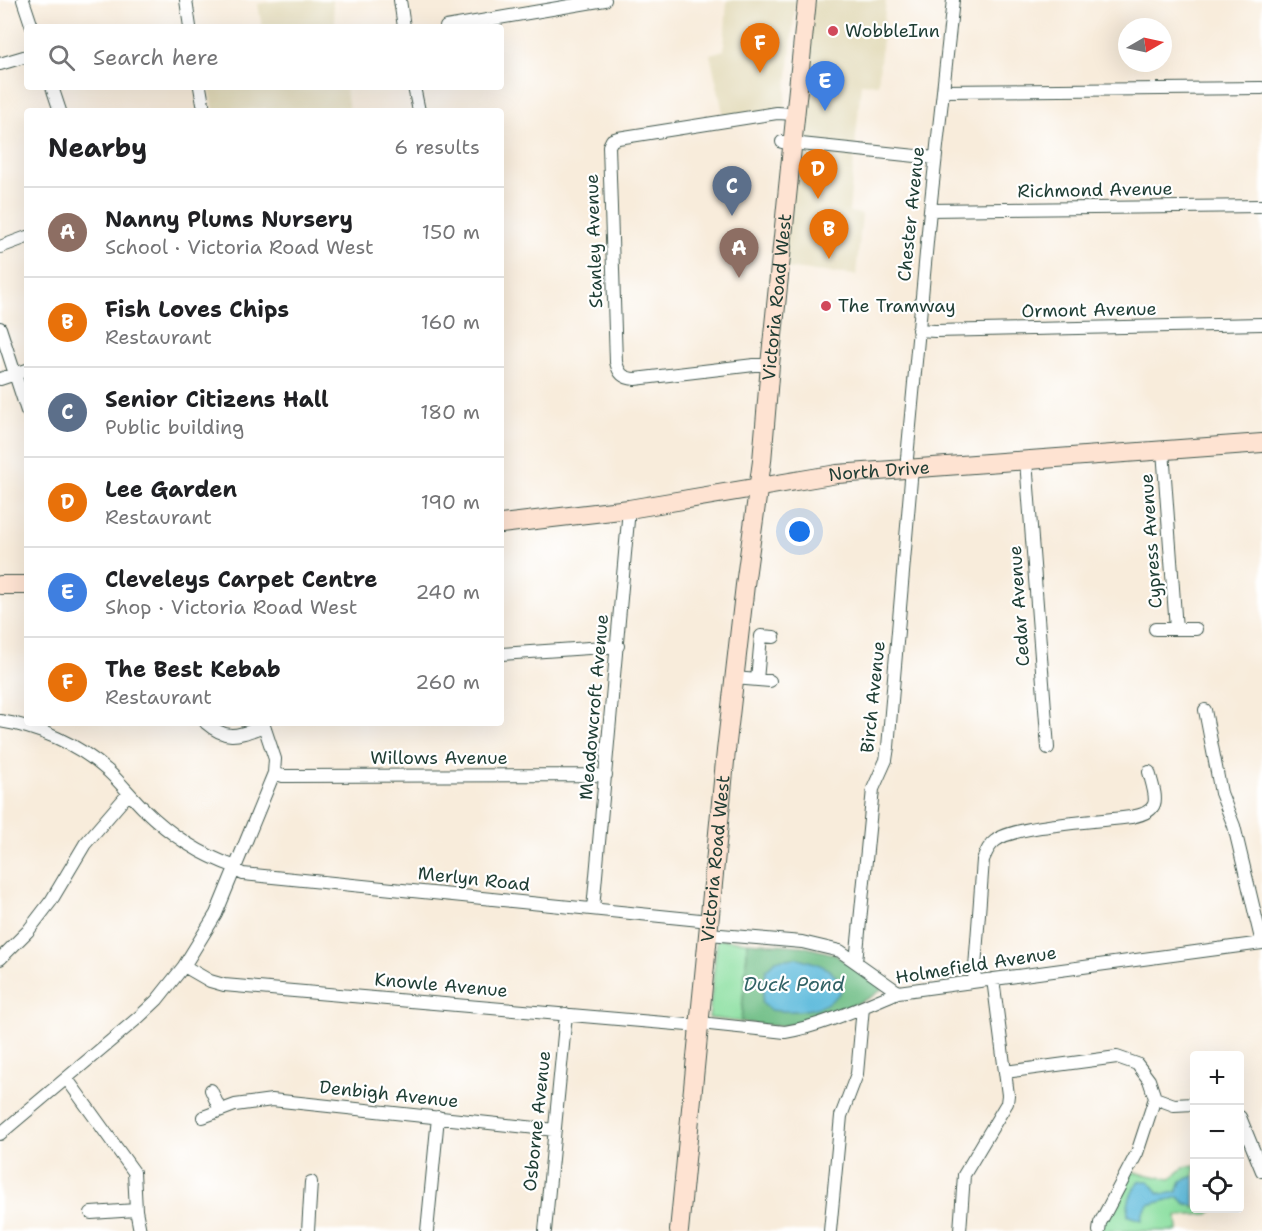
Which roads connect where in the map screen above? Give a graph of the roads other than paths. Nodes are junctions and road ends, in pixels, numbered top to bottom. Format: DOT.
graph roads {
  1 [pos="23,0"];
  2 [pos="186,0"];
  3 [pos="400,0"];
  4 [pos="605,0"];
  5 [pos="796,0"];
  6 [pos="807,0"];
  7 [pos="953,0"];
  8 [pos="31,24"];
  9 [pos="190,24"];
  10 [pos="404,24"];
  11 [pos="464,24"];
  12 [pos="24,57"];
  13 [pos="0,64"];
  14 [pos="1262,88"];
  15 [pos="53,90"];
  16 [pos="201,90"];
  17 [pos="415,90"];
  18 [pos="943,91"];
  19 [pos="203,104"];
  20 [pos="59,108"];
  21 [pos="418,108"];
  22 [pos="790,113"];
  23 [pos="787,142"];
  24 [pos="935,158"];
  25 [pos="1262,206"];
  26 [pos="930,210"];
  27 [pos="24,238"];
  28 [pos="0,247"];
  29 [pos="1262,324"];
  30 [pos="0,328"];
  31 [pos="918,330"];
  32 [pos="765,365"];
  33 [pos="21,372"];
  34 [pos="0,379"];
  35 [pos="24,392"];
  36 [pos="1262,443"];
  37 [pos="1163,450"];
  38 [pos="1026,461"];
  39 [pos="909,469"];
  40 [pos="757,488"];
  41 [pos="629,509"];
  42 [pos="504,524"];
  43 [pos="0,585"];
  44 [pos="24,585"];
  45 [pos="1155,629"];
  46 [pos="1176,629"];
  47 [pos="1196,629"];
  48 [pos="774,637"];
  49 [pos="618,646"];
  50 [pos="504,654"];
  51 [pos="734,678"];
  52 [pos="757,680"];
  53 [pos="770,681"];
  54 [pos="1205,710"];
  55 [pos="0,721"];
  56 [pos="210,726"];
  57 [pos="259,726"];
  58 [pos="265,726"];
  59 [pos="1048,748"];
  60 [pos="1149,772"];
  61 [pos="274,773"];
  62 [pos="606,775"];
  63 [pos="129,793"];
  64 [pos="235,869"];
  65 [pos="592,909"];
  66 [pos="709,928"];
  67 [pos="0,942"];
  68 [pos="4,955"];
  69 [pos="856,962"];
  70 [pos="184,966"];
  71 [pos="993,979"];
  72 [pos="974,981"];
  73 [pos="898,992"];
  74 [pos="863,1007"];
  75 [pos="566,1014"];
  76 [pos="699,1025"];
  77 [pos="1005,1072"];
  78 [pos="67,1078"];
  79 [pos="211,1090"];
  80 [pos="1155,1098"];
  81 [pos="1190,1104"];
  82 [pos="220,1110"];
  83 [pos="203,1117"];
  84 [pos="438,1117"];
  85 [pos="555,1130"];
  86 [pos="1244,1130"];
  87 [pos="0,1134"];
  88 [pos="1262,1171"];
  89 [pos="311,1182"];
  90 [pos="136,1210"];
  91 [pos="91,1213"];
  92 [pos="140,1231"];
  93 [pos="308,1231"];
  94 [pos="427,1231"];
  95 [pos="545,1231"];
  96 [pos="679,1231"];
  97 [pos="830,1231"];
  98 [pos="960,1231"];
  99 [pos="1100,1231"];
  1 -- 8 [label="street"];
  2 -- 9 [label="street"];
  3 -- 10 [label="street"];
  4 -- 11 [label="street"];
  5 -- 22 [label="main road, Victoria Road West"];
  6 -- 22 [label="main road, Victoria Road West"];
  7 -- 18 [label="street, Chester Avenue"];
  12 -- 13 [label="street"];
  14 -- 18 [label="street"];
  15 -- 20 [label="street"];
  16 -- 19 [label="street"];
  17 -- 21 [label="street"];
  18 -- 24 [label="street, Chester Avenue"];
  22 -- 23 [label="main road, Victoria Road West"];
  22 -- 32 [label="street, Stanley Avenue"];
  23 -- 24 [label="street"];
  23 -- 32 [label="main road, Victoria Road West"];
  24 -- 26 [label="street, Chester Avenue"];
  25 -- 26 [label="street, Richmond Avenue"];
  26 -- 31 [label="street, Chester Avenue"];
  27 -- 28 [label="street"];
  29 -- 31 [label="street, Ormont Avenue"];
  30 -- 33 [label="street"];
  31 -- 39 [label="street, Chester Avenue"];
  32 -- 40 [label="main road, Victoria Road West"];
  33 -- 34 [label="street"];
  33 -- 35 [label="street"];
  36 -- 37 [label="main road, North Drive"];
  37 -- 38 [label="main road, North Drive"];
  37 -- 46 [label="street, Cypress Avenue"];
  38 -- 39 [label="main road, North Drive"];
  38 -- 59 [label="street, Cedar Avenue"];
  39 -- 40 [label="main road, North Drive"];
  39 -- 69 [label="street, Birch Avenue"];
  40 -- 41 [label="main road, North Drive"];
  40 -- 51 [label="main road, Victoria Road West"];
  41 -- 42 [label="main road, North Drive"];
  41 -- 49 [label="street, Meadowcroft Avenue"];
  43 -- 44 [label="main road"];
  45 -- 46 [label="street, Cypress Avenue"];
  46 -- 47 [label="street, Cypress Avenue"];
  48 -- 52 [label="street"];
  49 -- 50 [label="street"];
  49 -- 62 [label="street, Meadowcroft Avenue"];
  51 -- 52 [label="street"];
  51 -- 66 [label="main road, Victoria Road West"];
  52 -- 53 [label="street"];
  54 -- 71 [label="street, Holmefield Avenue"];
  55 -- 63 [label="street, Merlyn Road"];
  56 -- 57 [label="street"];
  58 -- 61 [label="street"];
  60 -- 72 [label="street"];
  61 -- 62 [label="street, Willows Avenue"];
  61 -- 64 [label="street"];
  62 -- 65 [label="street, Meadowcroft Avenue"];
  63 -- 64 [label="street, Merlyn Road"];
  63 -- 68 [label="street"];
  64 -- 65 [label="street, Merlyn Road"];
  64 -- 70 [label="street"];
  65 -- 66 [label="street, Merlyn Road"];
  66 -- 69 [label="street, Merlyn Road"];
  66 -- 76 [label="main road, Victoria Road West"];
  67 -- 68 [label="street"];
  69 -- 73 [label="street, Merlyn Road"];
  70 -- 75 [label="street, Knowle Avenue"];
  70 -- 78 [label="street"];
  71 -- 72 [label="street, Holmefield Avenue"];
  71 -- 77 [label="street"];
  72 -- 73 [label="street, Holmefield Avenue"];
  73 -- 74 [label="street, Holmefield Avenue"];
  74 -- 76 [label="street, Holmefield Avenue"];
  74 -- 97 [label="street"];
  75 -- 76 [label="street, Knowle Avenue"];
  75 -- 85 [label="street, Osborne Avenue"];
  76 -- 96 [label="main road, Victoria Road West"];
  77 -- 80 [label="street"];
  77 -- 98 [label="street"];
  78 -- 87 [label="street"];
  78 -- 90 [label="street"];
  79 -- 82 [label="street"];
  80 -- 81 [label="street"];
  80 -- 99 [label="street"];
  82 -- 83 [label="street, Denbigh Avenue"];
  82 -- 84 [label="street, Denbigh Avenue"];
  84 -- 85 [label="street, Denbigh Avenue"];
  84 -- 94 [label="street"];
  85 -- 95 [label="street, Osborne Avenue"];
  86 -- 88 [label="street"];
  89 -- 93 [label="street"];
  90 -- 91 [label="street"];
  90 -- 92 [label="street"];
}
